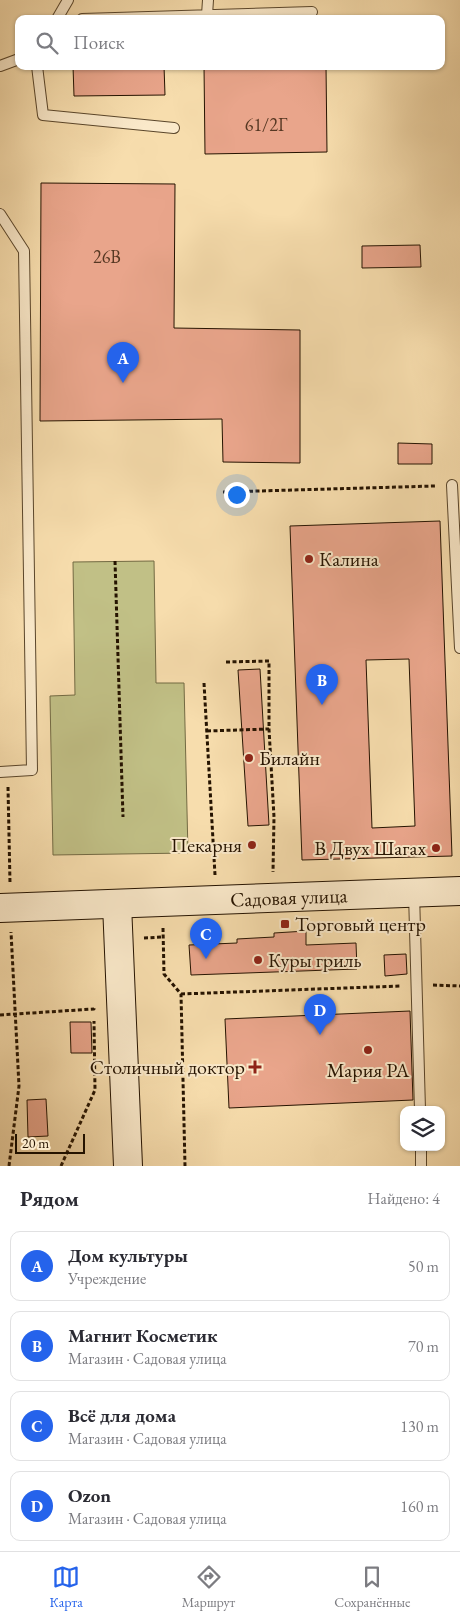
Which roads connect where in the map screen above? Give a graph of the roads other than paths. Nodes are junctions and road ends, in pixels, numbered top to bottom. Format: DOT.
graph roads {
  1 [pos="68,0"];
  2 [pos="208,0"];
  3 [pos="312,12"];
  4 [pos="59,15"];
  5 [pos="208,15"];
  6 [pos="15,60"];
  7 [pos="0,66"];
  8 [pos="37,70"];
  9 [pos="174,128"];
  10 [pos="0,214"];
  11 [pos="452,485"];
  12 [pos="460,648"];
  13 [pos="4,772"];
  14 [pos="460,891"];
  15 [pos="414,892"];
  16 [pos="117,904"];
  17 [pos="5,908"];
  18 [pos="420,1106"];
  19 [pos="421,1151"];
  20 [pos="128,1166"];
  21 [pos="422,1166"];
  1 -- 4 [label="lane"];
  2 -- 5 [label="lane"];
  3 -- 5 [label="lane"];
  6 -- 7 [label="lane"];
  8 -- 9 [label="lane"];
  10 -- 13 [label="lane"];
  11 -- 12 [label="lane"];
  14 -- 15 [label="street, Садовая улица"];
  15 -- 16 [label="street, Садовая улица"];
  15 -- 18 [label="lane"];
  16 -- 17 [label="street, Садовая улица"];
  16 -- 20 [label="street"];
  19 -- 21 [label="lane"];
}
